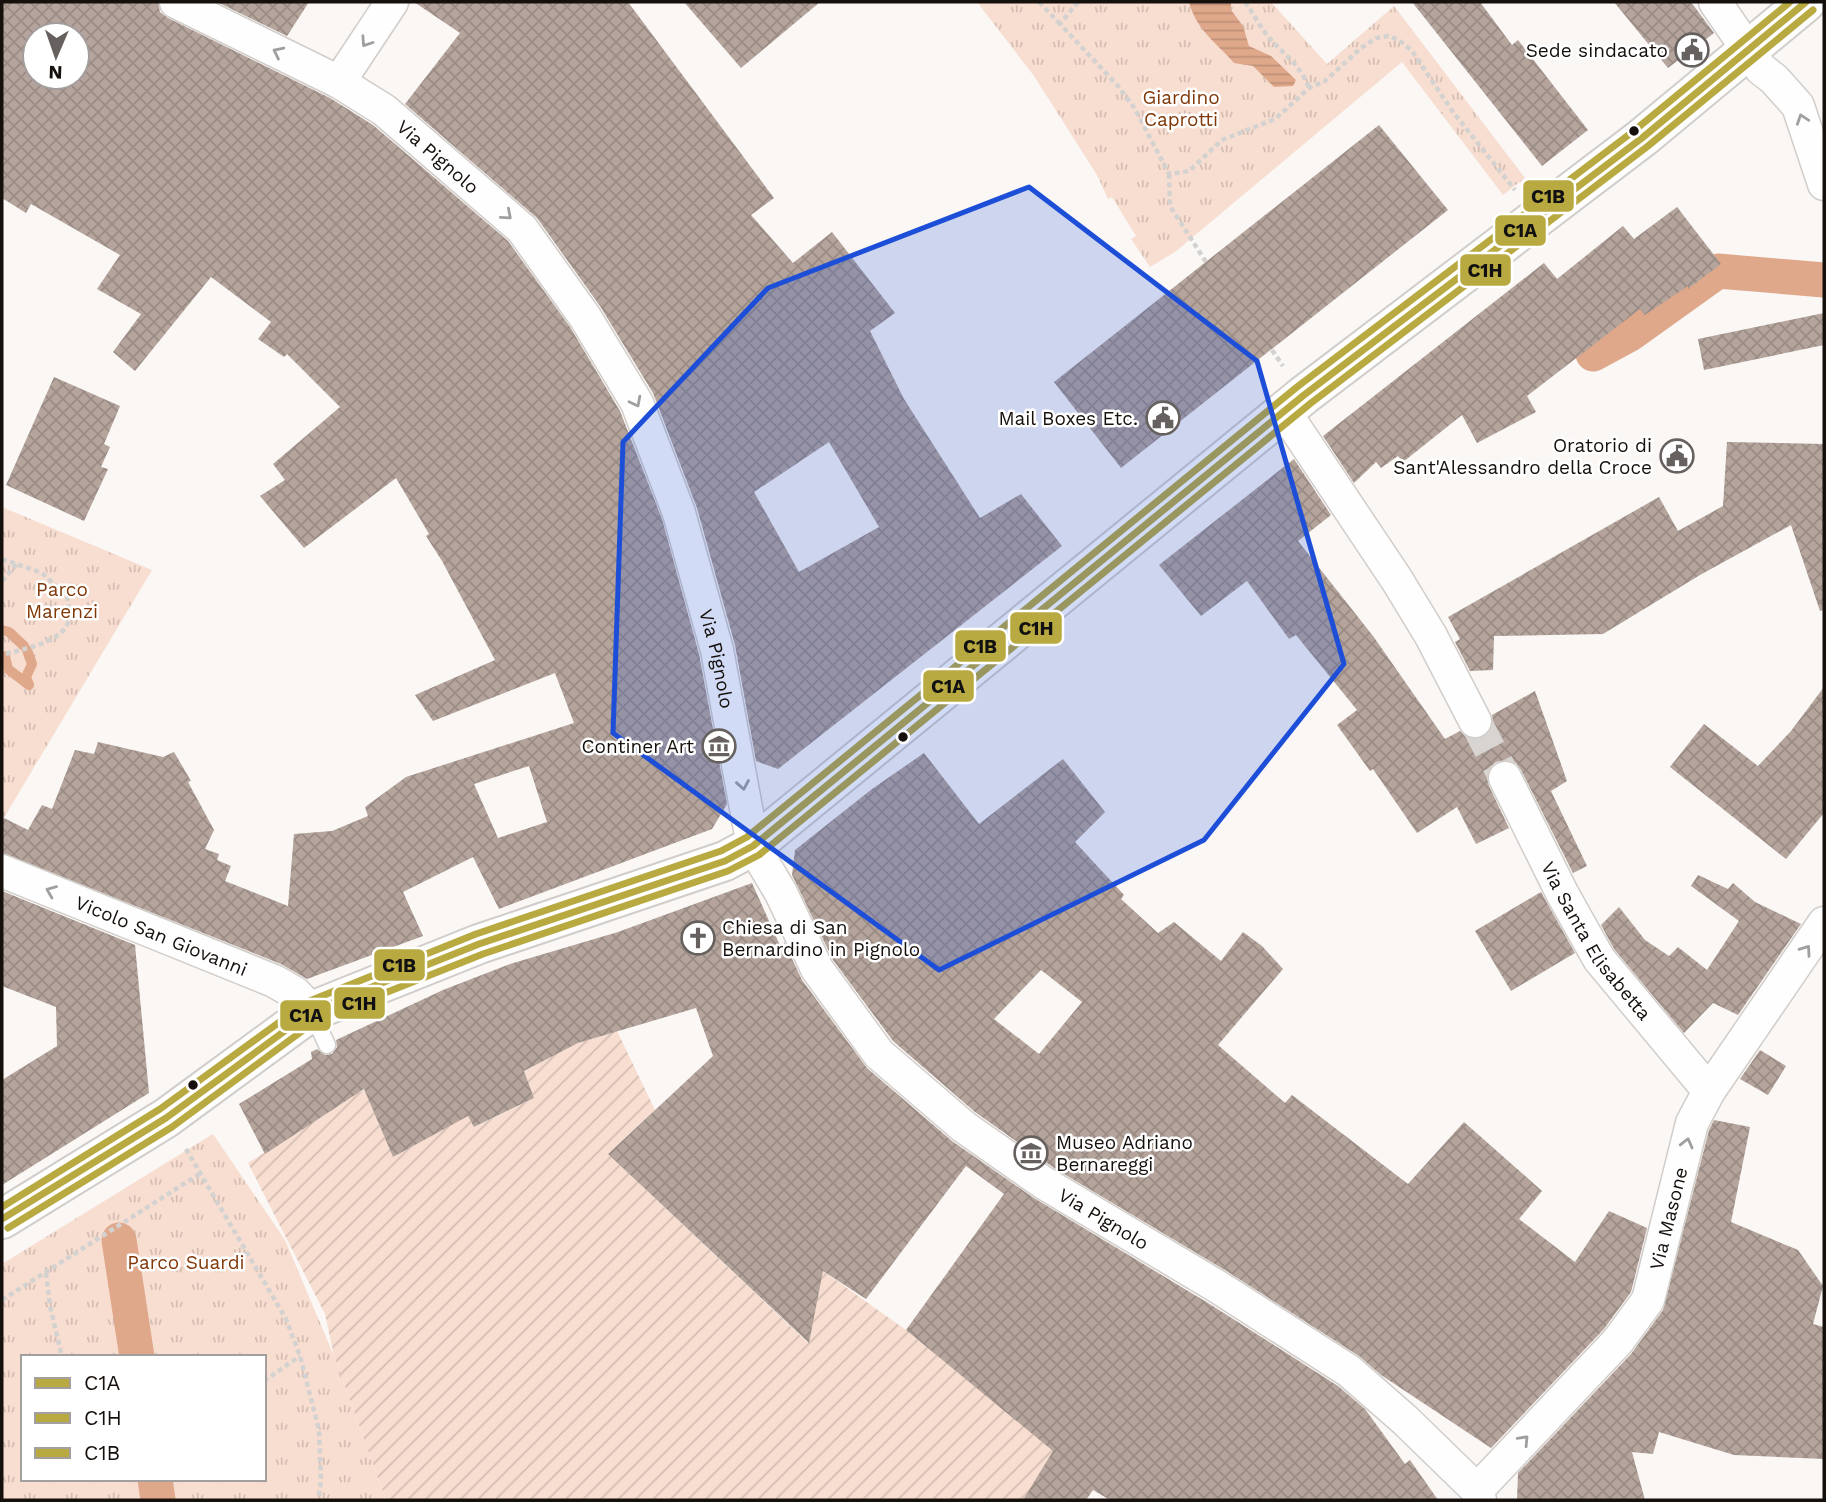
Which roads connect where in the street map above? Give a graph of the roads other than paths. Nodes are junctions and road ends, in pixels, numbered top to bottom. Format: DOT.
graph roads {
  1 [pos="176,2"];
  2 [pos="392,2"];
  3 [pos="1715,2"];
  4 [pos="1806,2"];
  5 [pos="1748,48"];
  6 [pos="339,82"];
  7 [pos="1824,184"];
  8 [pos="1284,411"];
  9 [pos="1475,722"];
  10 [pos="1505,778"];
  11 [pos="753,846"];
  12 [pos="2,871"];
  13 [pos="1824,923"];
  14 [pos="312,1011"];
  15 [pos="327,1045"];
  16 [pos="1709,1091"];
  17 [pos="2,1219"];
  18 [pos="1478,1495"];
  6 -- 1 [label="street, Via Pignolo, one-way"];
  2 -- 6 [label="street, one-way"];
  3 -- 5 [label="street"];
  4 -- 5 [label="street"];
  7 -- 5 [label="street, one-way"];
  5 -- 8 [label="street"];
  6 -- 11 [label="street, Via Pignolo, one-way"];
  8 -- 9 [label="street"];
  8 -- 11 [label="street"];
  10 -- 16 [label="street, Via Santa Elisabetta"];
  11 -- 14 [label="street"];
  11 -- 18 [label="street, Via Pignolo"];
  14 -- 12 [label="street, Vicolo San Giovanni, one-way"];
  16 -- 13 [label="street, Via Masone, one-way"];
  14 -- 15 [label="lane"];
  14 -- 17 [label="street"];
  18 -- 16 [label="street, Via Masone, one-way"];
}
